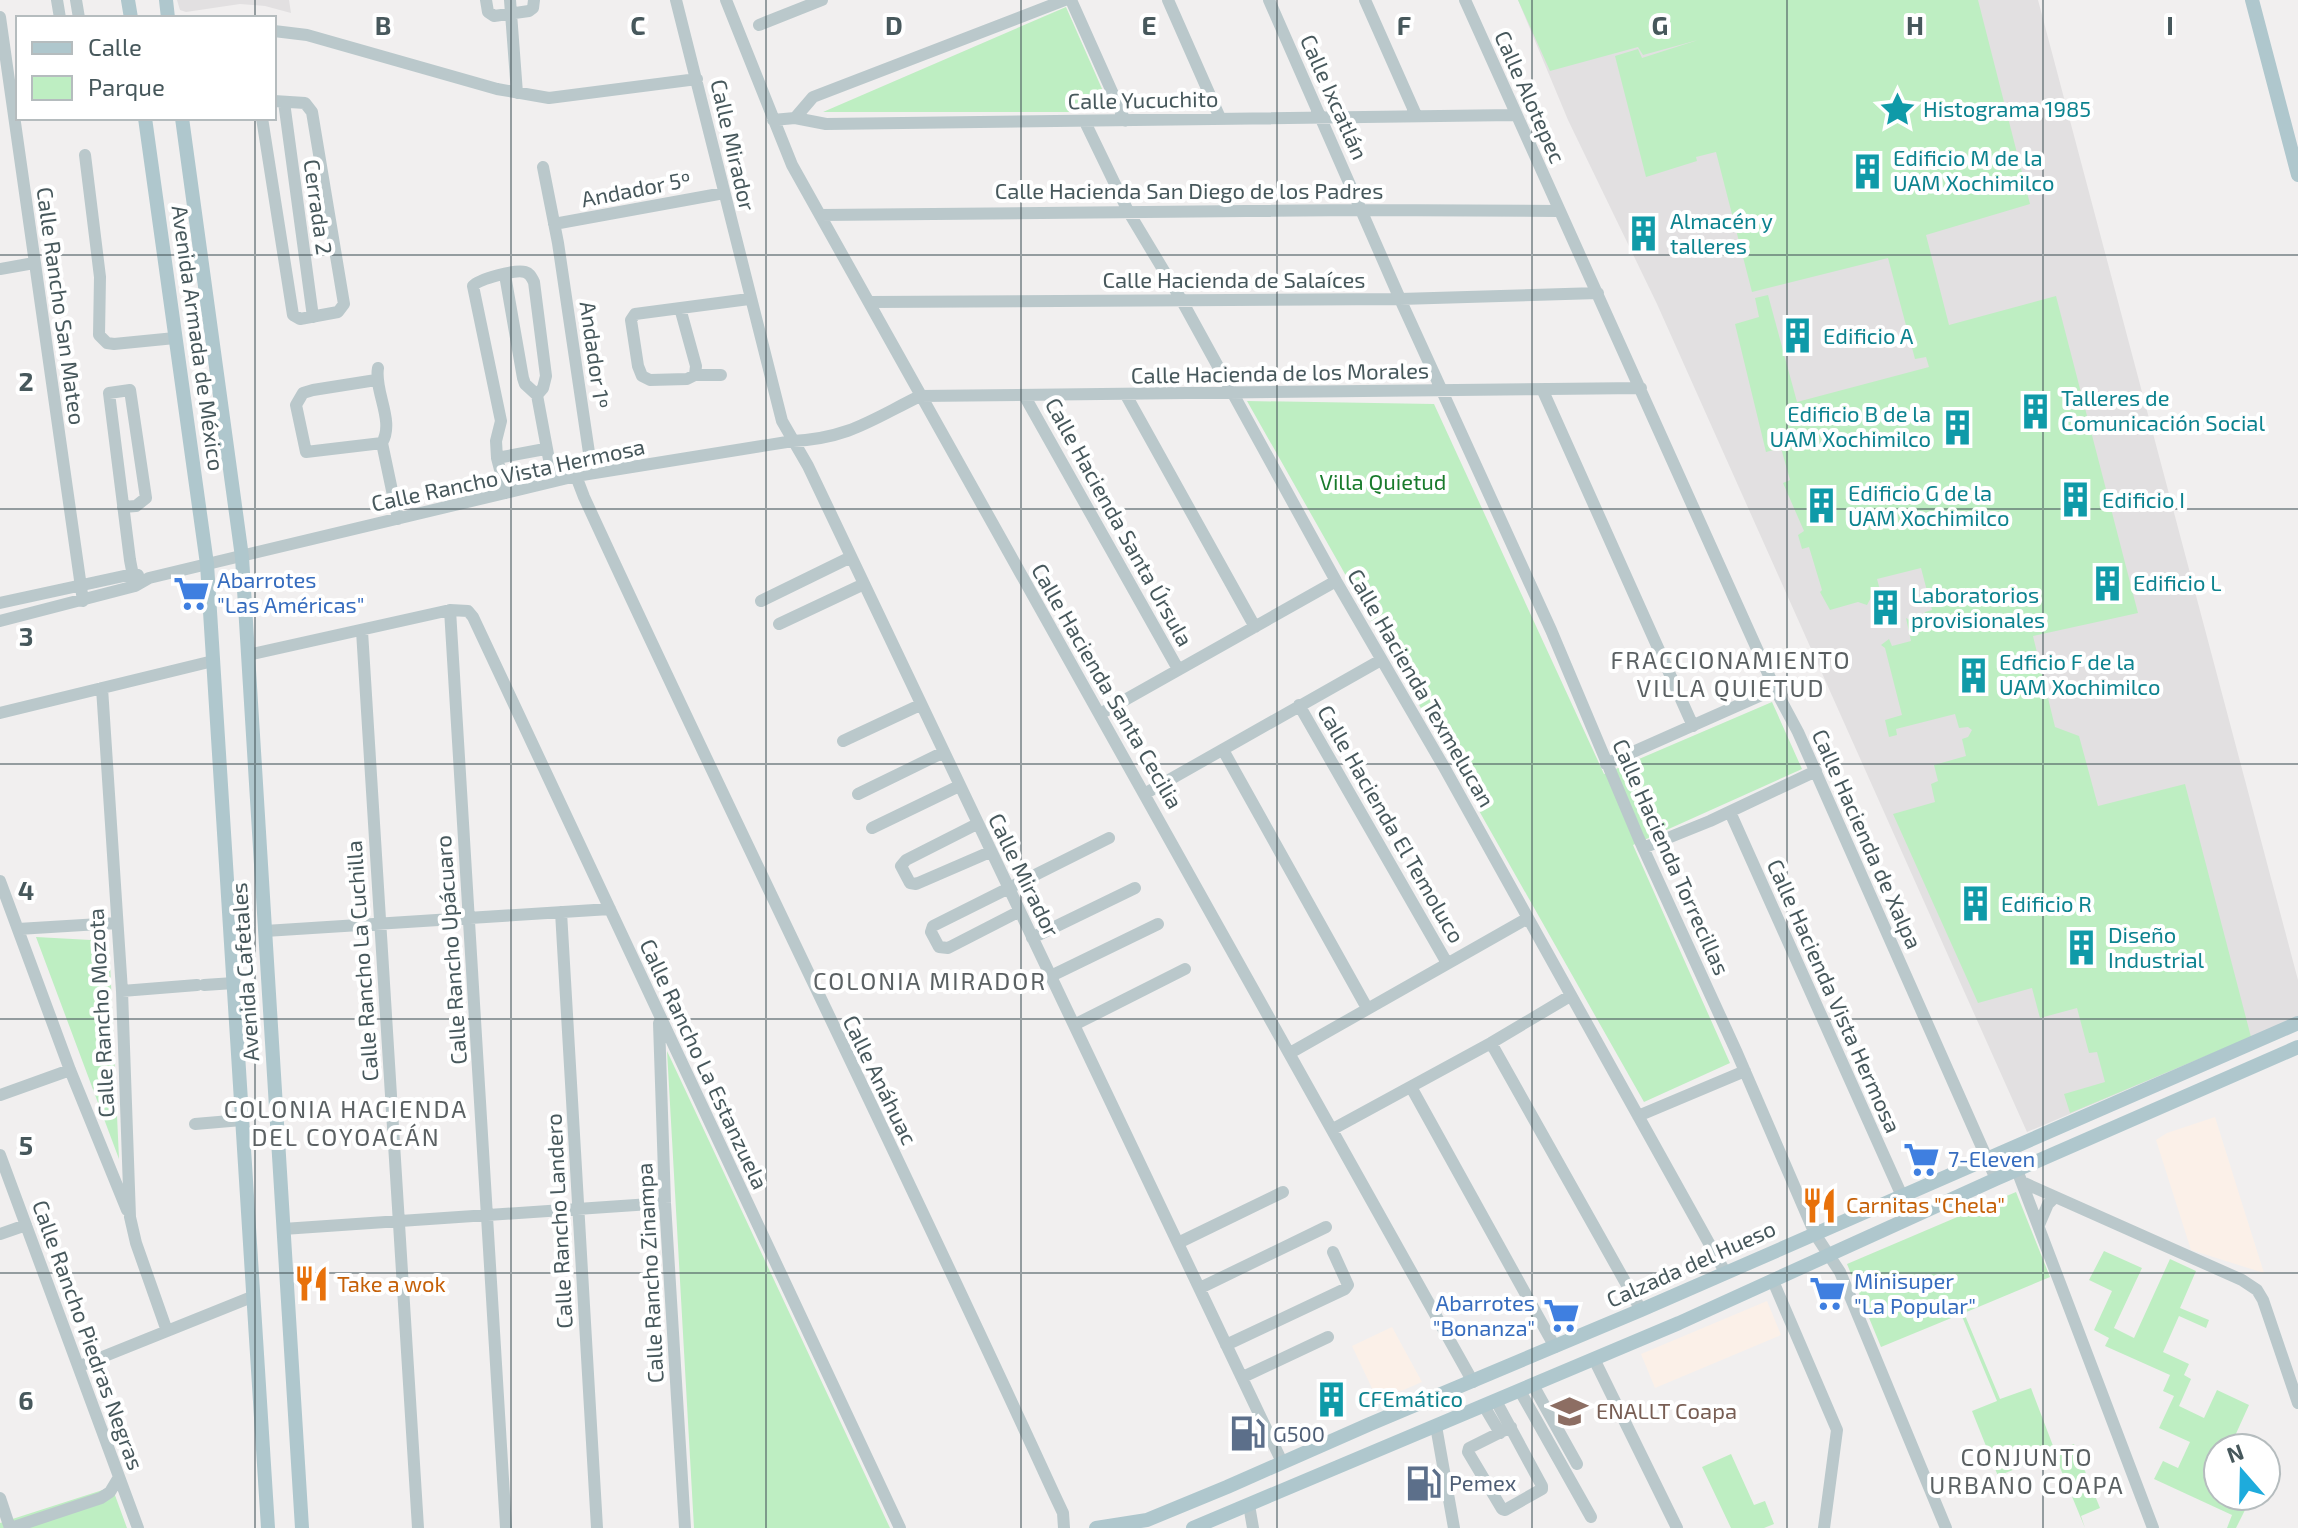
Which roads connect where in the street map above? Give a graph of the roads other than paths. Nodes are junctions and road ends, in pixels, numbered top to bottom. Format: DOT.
graph roads {
  1 [pos="486,0"];
  2 [pos="510,0"];
  3 [pos="534,0"];
  4 [pos="676,0"];
  5 [pos="726,0"];
  6 [pos="822,0"];
  7 [pos="1065,0"];
  8 [pos="1071,0"];
  9 [pos="1168,0"];
  10 [pos="1269,0"];
  11 [pos="1365,0"];
  12 [pos="1465,0"];
  13 [pos="2252,0"];
  14 [pos="512,15"];
  15 [pos="0,17"];
  16 [pos="759,25"];
  17 [pos="276,31"];
  18 [pos="697,79"];
  19 [pos="517,93"];
  20 [pos="279,102"];
  21 [pos="16,112"];
  22 [pos="1416,115"];
  23 [pos="1515,115"];
  24 [pos="1321,116"];
  25 [pos="795,118"];
  26 [pos="1220,118"];
  27 [pos="17,120"];
  28 [pos="145,120"];
  29 [pos="182,120"];
  30 [pos="262,120"];
  31 [pos="773,120"];
  32 [pos="1125,121"];
  33 [pos="1085,122"];
  34 [pos="85,155"];
  35 [pos="543,167"];
  36 [pos="2298,175"];
  37 [pos="724,193"];
  38 [pos="1361,210"];
  39 [pos="1128,211"];
  40 [pos="1559,211"];
  41 [pos="820,215"];
  42 [pos="554,224"];
  43 [pos="34,263"];
  44 [pos="0,269"];
  45 [pos="505,275"];
  46 [pos="1598,293"];
  47 [pos="749,299"];
  48 [pos="1400,299"];
  49 [pos="1182,301"];
  50 [pos="870,302"];
  51 [pos="680,308"];
  52 [pos="313,317"];
  53 [pos="175,338"];
  54 [pos="695,375"];
  55 [pos="721,375"];
  56 [pos="1641,388"];
  57 [pos="1444,391"];
  58 [pos="1543,391"];
  59 [pos="1233,394"];
  60 [pos="537,395"];
  61 [pos="1024,395"];
  62 [pos="1126,395"];
  63 [pos="920,396"];
  64 [pos="793,441"];
  65 [pos="382,443"];
  66 [pos="545,449"];
  67 [pos="497,458"];
  68 [pos="592,473"];
  69 [pos="576,476"];
  70 [pos="553,481"];
  71 [pos="506,493"];
  72 [pos="123,507"];
  73 [pos="398,519"];
  74 [pos="242,557"];
  75 [pos="851,557"];
  76 [pos="207,564"];
  77 [pos="134,580"];
  78 [pos="1336,581"];
  79 [pos="864,584"];
  80 [pos="80,585"];
  81 [pos="83,601"];
  82 [pos="761,601"];
  83 [pos="0,603"];
  84 [pos="450,610"];
  85 [pos="0,621"];
  86 [pos="779,624"];
  87 [pos="1255,627"];
  88 [pos="362,631"];
  89 [pos="248,655"];
  90 [pos="1381,660"];
  91 [pos="213,661"];
  92 [pos="1178,669"];
  93 [pos="102,688"];
  94 [pos="1775,689"];
  95 [pos="920,705"];
  96 [pos="1299,705"];
  97 [pos="0,713"];
  98 [pos="1100,714"];
  99 [pos="1693,726"];
  100 [pos="843,741"];
  101 [pos="1223,750"];
  102 [pos="942,753"];
  103 [pos="1606,764"];
  104 [pos="1816,771"];
  105 [pos="959,786"];
  106 [pos="1146,793"];
  107 [pos="858,794"];
  108 [pos="1730,812"];
  109 [pos="977,824"];
  110 [pos="872,828"];
  111 [pos="1109,838"];
  112 [pos="1643,848"];
  113 [pos="990,852"];
  114 [pos="0,881"];
  115 [pos="1007,888"];
  116 [pos="1135,888"];
  117 [pos="610,909"];
  118 [pos="561,912"];
  119 [pos="1018,912"];
  120 [pos="469,917"];
  121 [pos="1528,918"];
  122 [pos="116,923"];
  123 [pos="379,924"];
  124 [pos="1158,924"];
  125 [pos="18,929"];
  126 [pos="265,931"];
  127 [pos="1032,938"];
  128 [pos="1447,963"];
  129 [pos="1185,969"];
  130 [pos="1051,976"];
  131 [pos="234,983"];
  132 [pos="122,991"];
  133 [pos="1570,996"];
  134 [pos="1367,1008"];
  135 [pos="658,1016"];
  136 [pos="2298,1023"];
  137 [pos="1074,1025"];
  138 [pos="1491,1043"];
  139 [pos="2298,1047"];
  140 [pos="1290,1053"];
  141 [pos="70,1070"];
  142 [pos="1745,1071"];
  143 [pos="1411,1087"];
  144 [pos="0,1095"];
  145 [pos="1638,1116"];
  146 [pos="242,1120"];
  147 [pos="195,1124"];
  148 [pos="1333,1129"];
  149 [pos="2009,1149"];
  150 [pos="0,1155"];
  151 [pos="1988,1159"];
  152 [pos="2020,1176"];
  153 [pos="1996,1179"];
  154 [pos="1283,1192"];
  155 [pos="1902,1196"];
  156 [pos="2055,1197"];
  157 [pos="665,1203"];
  158 [pos="578,1209"];
  159 [pos="488,1214"];
  160 [pos="130,1217"];
  161 [pos="398,1221"];
  162 [pos="26,1225"];
  163 [pos="2039,1225"];
  164 [pos="1326,1227"];
  165 [pos="283,1229"];
  166 [pos="0,1234"];
  167 [pos="1815,1234"];
  168 [pos="1178,1243"];
  169 [pos="1333,1252"];
  170 [pos="1830,1256"];
  171 [pos="1725,1272"];
  172 [pos="1773,1281"];
  173 [pos="1200,1288"];
  174 [pos="254,1296"];
  175 [pos="1641,1310"];
  176 [pos="167,1331"];
  177 [pos="1328,1337"];
  178 [pos="1226,1345"];
  179 [pos="1555,1347"];
  180 [pos="1594,1359"];
  181 [pos="80,1366"];
  182 [pos="1243,1377"];
  183 [pos="1473,1382"];
  184 [pos="1527,1388"];
  185 [pos="1490,1403"];
  186 [pos="2298,1403"];
  187 [pos="1436,1426"];
  188 [pos="1505,1430"];
  189 [pos="1282,1462"];
  190 [pos="1577,1464"];
  191 [pos="119,1477"];
  192 [pos="0,1498"];
  193 [pos="1249,1505"];
  194 [pos="1591,1517"];
  195 [pos="10,1528"];
  196 [pos="138,1528"];
  197 [pos="268,1528"];
  198 [pos="302,1528"];
  199 [pos="418,1528"];
  200 [pos="506,1528"];
  201 [pos="597,1528"];
  202 [pos="685,1528"];
  203 [pos="900,1528"];
  204 [pos="1064,1528"];
  205 [pos="1096,1528"];
  206 [pos="1193,1528"];
  207 [pos="1253,1528"];
  208 [pos="1454,1528"];
  209 [pos="1677,1528"];
  210 [pos="1824,1528"];
  211 [pos="1946,1528"];
  212 [pos="2153,1528"];
  1 -- 14 [label="street"];
  2 -- 14 [label="street"];
  3 -- 14 [label="street"];
  4 -- 18 [label="street, Calle Mirador"];
  5 -- 31 [label="street, Calle Hacienda Santa Cecilia"];
  6 -- 16 [label="street"];
  7 -- 25 [label="street"];
  8 -- 32 [label="street"];
  9 -- 26 [label="street"];
  10 -- 24 [label="street, Calle Ixcatlán"];
  11 -- 22 [label="street"];
  12 -- 23 [label="street, Calle Alotepec"];
  13 -- 36 [label="main road"];
  14 -- 19 [label="street"];
  15 -- 21 [label="street, Calle Rancho San Mateo"];
  17 -- 19 [label="street"];
  18 -- 19 [label="street"];
  18 -- 37 [label="street, Calle Mirador"];
  20 -- 52 [label="street, Cerrada 2"];
  20 -- 52 [label="street"];
  22 -- 23 [label="street, Calle Yucuchito"];
  22 -- 24 [label="street, Calle Yucuchito"];
  23 -- 40 [label="street, Calle Alotepec"];
  24 -- 26 [label="street, Calle Yucuchito"];
  24 -- 38 [label="street, Calle Ixcatlán"];
  25 -- 31 [label="street, Calle Yucuchito"];
  25 -- 33 [label="street, Calle Yucuchito"];
  26 -- 32 [label="street, Calle Yucuchito"];
  27 -- 43 [label="street, Calle Rancho San Mateo"];
  28 -- 53 [label="main road, Avenida Armada de México"];
  29 -- 74 [label="main road, Avenida Armada de México"];
  30 -- 52 [label="street"];
  31 -- 41 [label="street, Calle Hacienda Santa Cecilia"];
  32 -- 33 [label="street, Calle Yucuchito"];
  33 -- 39 [label="street, Calle Hacienda Texmelucan"];
  34 -- 53 [label="street"];
  35 -- 42 [label="street, Andador 1º"];
  37 -- 42 [label="street, Andador 5º"];
  37 -- 47 [label="street, Calle Mirador"];
  38 -- 39 [label="street, Calle Hacienda San Diego de los Padres"];
  38 -- 40 [label="street, Calle Hacienda San Diego de los Padres"];
  38 -- 48 [label="street, Calle Hacienda Torrecillas"];
  39 -- 41 [label="street, Calle Hacienda San Diego de los Padres"];
  39 -- 49 [label="street, Calle Hacienda Texmelucan"];
  40 -- 46 [label="street, Calle Hacienda de Xalpa"];
  41 -- 50 [label="street, Calle Hacienda Santa Cecilia"];
  42 -- 68 [label="street, Andador 1º"];
  43 -- 44 [label="street"];
  43 -- 80 [label="street, Calle Rancho San Mateo"];
  45 -- 60 [label="street"];
  45 -- 60 [label="street"];
  45 -- 67 [label="street"];
  46 -- 48 [label="street, Calle Hacienda de Salaíces"];
  46 -- 56 [label="street, Calle Hacienda de Xalpa"];
  47 -- 51 [label="street"];
  47 -- 64 [label="street, Calle Mirador"];
  48 -- 49 [label="street, Calle Hacienda de Salaíces"];
  48 -- 57 [label="street, Calle Hacienda Torrecillas"];
  49 -- 50 [label="street, Calle Hacienda de Salaíces"];
  49 -- 59 [label="street, Calle Hacienda Texmelucan"];
  50 -- 63 [label="street, Calle Hacienda Santa Cecilia"];
  51 -- 54 [label="street"];
  51 -- 54 [label="street"];
  53 -- 76 [label="main road, Avenida Armada de México"];
  54 -- 55 [label="street"];
  56 -- 58 [label="street, Calle Hacienda de los Morales"];
  56 -- 94 [label="street, Calle Hacienda de Xalpa"];
  57 -- 58 [label="street, Calle Hacienda de los Morales"];
  57 -- 59 [label="street, Calle Hacienda de los Morales"];
  57 -- 103 [label="street, Calle Hacienda Torrecillas"];
  58 -- 99 [label="street"];
  59 -- 62 [label="street, Calle Hacienda de los Morales"];
  59 -- 78 [label="street, Calle Hacienda Texmelucan"];
  60 -- 66 [label="street"];
  61 -- 62 [label="street, Calle Hacienda de los Morales"];
  61 -- 63 [label="street, Calle Hacienda de los Morales"];
  61 -- 92 [label="street, Calle Hacienda Santa Úrsula"];
  62 -- 87 [label="street"];
  63 -- 64 [label="street, Calle Rancho Vista Hermosa"];
  63 -- 98 [label="street, Calle Hacienda Santa Cecilia"];
  64 -- 68 [label="street, Calle Rancho Vista Hermosa"];
  64 -- 75 [label="street, Calle Mirador"];
  65 -- 65 [label="street"];
  65 -- 73 [label="street"];
  66 -- 67 [label="street"];
  66 -- 70 [label="street"];
  67 -- 71 [label="street"];
  68 -- 69 [label="street, Calle Rancho Vista Hermosa"];
  69 -- 70 [label="street, Calle Rancho Vista Hermosa"];
  69 -- 204 [label="street, Calle Anáhuac"];
  70 -- 71 [label="street, Calle Rancho Vista Hermosa"];
  71 -- 73 [label="street, Calle Rancho Vista Hermosa"];
  72 -- 72 [label="street"];
  72 -- 77 [label="street"];
  73 -- 74 [label="street, Calle Rancho Vista Hermosa"];
  74 -- 76 [label="street, Calle Rancho Vista Hermosa"];
  74 -- 89 [label="main road, Avenida Cafetales"];
  75 -- 79 [label="street, Calle Mirador"];
  75 -- 82 [label="street"];
  76 -- 77 [label="street, Calle Rancho Vista Hermosa"];
  76 -- 91 [label="main road, Avenida Cafetales"];
  77 -- 80 [label="street, Calle Rancho Vista Hermosa"];
  77 -- 81 [label="street, Calle Rancho Vista Hermosa"];
  78 -- 87 [label="street"];
  78 -- 90 [label="street, Calle Hacienda Texmelucan"];
  79 -- 86 [label="street"];
  79 -- 95 [label="street, Calle Mirador"];
  80 -- 81 [label="street, Calle Rancho San Mateo"];
  80 -- 83 [label="street, Calle Rancho Vista Hermosa"];
  81 -- 85 [label="street, Calle Rancho Vista Hermosa"];
  84 -- 88 [label="street"];
  84 -- 117 [label="street, Calle Rancho La Estanzuela"];
  84 -- 120 [label="street, Calle Rancho Upácuaro"];
  87 -- 92 [label="street"];
  88 -- 89 [label="street"];
  88 -- 123 [label="street, Calle Rancho La Cuchilla"];
  89 -- 126 [label="main road, Avenida Cafetales"];
  90 -- 96 [label="street"];
  90 -- 121 [label="street, Calle Hacienda Texmelucan"];
  91 -- 93 [label="street"];
  91 -- 131 [label="main road, Avenida Cafetales"];
  92 -- 98 [label="street"];
  93 -- 97 [label="street"];
  93 -- 122 [label="street, Calle Rancho Mozota"];
  94 -- 99 [label="street"];
  94 -- 104 [label="street, Calle Hacienda de Xalpa"];
  95 -- 100 [label="street"];
  95 -- 102 [label="street, Calle Mirador"];
  96 -- 101 [label="street"];
  96 -- 128 [label="street, Calle Hacienda El Temoluco"];
  98 -- 106 [label="street, Calle Hacienda Santa Cecilia"];
  99 -- 103 [label="street"];
  101 -- 106 [label="street"];
  101 -- 134 [label="street"];
  102 -- 105 [label="street, Calle Mirador"];
  102 -- 107 [label="street"];
  103 -- 112 [label="street, Calle Hacienda Torrecillas"];
  104 -- 108 [label="street"];
  104 -- 151 [label="street, Calle Hacienda de Xalpa"];
  105 -- 109 [label="street, Calle Mirador"];
  105 -- 110 [label="street"];
  106 -- 140 [label="street, Calle Hacienda Santa Cecilia"];
  108 -- 112 [label="street"];
  108 -- 155 [label="street, Calle Hacienda Vista Hermosa"];
  109 -- 113 [label="street, Calle Mirador"];
  109 -- 113 [label="street"];
  111 -- 115 [label="street"];
  112 -- 142 [label="street, Calle Hacienda Torrecillas"];
  113 -- 115 [label="street, Calle Mirador"];
  114 -- 125 [label="street"];
  115 -- 119 [label="street, Calle Mirador"];
  115 -- 119 [label="street"];
  116 -- 127 [label="street"];
  117 -- 118 [label="street"];
  117 -- 135 [label="street, Calle Rancho La Estanzuela"];
  118 -- 120 [label="street"];
  118 -- 158 [label="street, Calle Rancho Landero"];
  119 -- 127 [label="street, Calle Mirador"];
  120 -- 123 [label="street"];
  120 -- 159 [label="street, Calle Rancho Upácuaro"];
  121 -- 128 [label="street"];
  121 -- 133 [label="street, Calle Hacienda Texmelucan"];
  122 -- 125 [label="street"];
  122 -- 132 [label="street, Calle Rancho Mozota"];
  123 -- 126 [label="street"];
  123 -- 161 [label="street, Calle Rancho La Cuchilla"];
  124 -- 130 [label="street"];
  125 -- 141 [label="street"];
  126 -- 165 [label="main road, Avenida Cafetales"];
  127 -- 130 [label="street, Calle Mirador"];
  128 -- 134 [label="street"];
  129 -- 137 [label="street"];
  130 -- 137 [label="street, Calle Mirador"];
  131 -- 132 [label="street"];
  131 -- 146 [label="main road, Avenida Cafetales"];
  132 -- 160 [label="street, Calle Rancho Mozota"];
  133 -- 138 [label="street"];
  133 -- 145 [label="street, Calle Hacienda Texmelucan"];
  134 -- 140 [label="street"];
  135 -- 157 [label="street, Calle Rancho Zinampa"];
  135 -- 203 [label="street, Calle Rancho La Estanzuela"];
  136 -- 149 [label="main road, Calzada del Hueso"];
  137 -- 168 [label="street, Calle Mirador"];
  138 -- 143 [label="street"];
  138 -- 175 [label="street"];
  139 -- 152 [label="main road"];
  140 -- 148 [label="street, Calle Hacienda Santa Cecilia"];
  141 -- 144 [label="street"];
  141 -- 160 [label="street"];
  142 -- 145 [label="street"];
  142 -- 167 [label="street, Calle Hacienda Torrecillas"];
  143 -- 148 [label="street"];
  143 -- 179 [label="street"];
  145 -- 171 [label="street, Calle Hacienda Texmelucan"];
  146 -- 147 [label="street"];
  146 -- 174 [label="main road, Avenida Cafetales"];
  148 -- 183 [label="street, Calle Hacienda Santa Cecilia"];
  149 -- 151 [label="main road, Calzada del Hueso"];
  149 -- 152 [label="street"];
  150 -- 162 [label="street, Calle Rancho Piedras Negras"];
  151 -- 153 [label="street, Calle Hacienda de Xalpa"];
  151 -- 155 [label="main road, Calzada del Hueso"];
  152 -- 153 [label="main road"];
  152 -- 156 [label="street"];
  152 -- 163 [label="street"];
  153 -- 170 [label="main road"];
  154 -- 168 [label="street"];
  155 -- 167 [label="main road, Calzada del Hueso"];
  156 -- 163 [label="street"];
  156 -- 186 [label="street"];
  157 -- 158 [label="street"];
  157 -- 202 [label="street, Calle Rancho Zinampa"];
  158 -- 159 [label="street"];
  158 -- 201 [label="street, Calle Rancho Landero"];
  159 -- 161 [label="street"];
  159 -- 200 [label="street, Calle Rancho Upácuaro"];
  160 -- 176 [label="street, Calle Rancho Mozota"];
  161 -- 165 [label="street"];
  161 -- 199 [label="street, Calle Rancho La Cuchilla"];
  162 -- 166 [label="street"];
  162 -- 181 [label="street, Calle Rancho Piedras Negras"];
  163 -- 212 [label="street"];
  164 -- 173 [label="street"];
  165 -- 198 [label="main road, Avenida Cafetales"];
  167 -- 170 [label="street, Calle Hacienda Torrecillas"];
  167 -- 171 [label="main road, Calzada del Hueso"];
  168 -- 173 [label="street, Calle Mirador"];
  169 -- 178 [label="street"];
  170 -- 172 [label="main road"];
  170 -- 211 [label="street, Calle Hacienda Torrecillas"];
  171 -- 175 [label="main road, Calzada del Hueso"];
  172 -- 180 [label="main road"];
  172 -- 210 [label="street"];
  173 -- 178 [label="street, Calle Mirador"];
  174 -- 176 [label="street"];
  174 -- 197 [label="main road, Avenida Cafetales"];
  175 -- 179 [label="main road, Calzada del Hueso"];
  176 -- 181 [label="street"];
  177 -- 182 [label="street"];
  178 -- 182 [label="street, Calle Mirador"];
  179 -- 183 [label="main road, Calzada del Hueso"];
  180 -- 184 [label="main road"];
  180 -- 209 [label="street"];
  181 -- 191 [label="street, Calle Rancho Piedras Negras"];
  182 -- 189 [label="street, Calle Mirador"];
  183 -- 189 [label="main road, Calzada del Hueso"];
  184 -- 185 [label="main road"];
  184 -- 190 [label="street"];
  184 -- 194 [label="street"];
  185 -- 187 [label="main road"];
  185 -- 188 [label="street"];
  187 -- 193 [label="main road"];
  187 -- 208 [label="street"];
  188 -- 188 [label="street"];
  189 -- 205 [label="main road, Calzada del Hueso"];
  191 -- 195 [label="street"];
  191 -- 196 [label="street, Calle Rancho Piedras Negras"];
  192 -- 195 [label="street"];
  193 -- 206 [label="main road"];
  193 -- 207 [label="street"];
}
